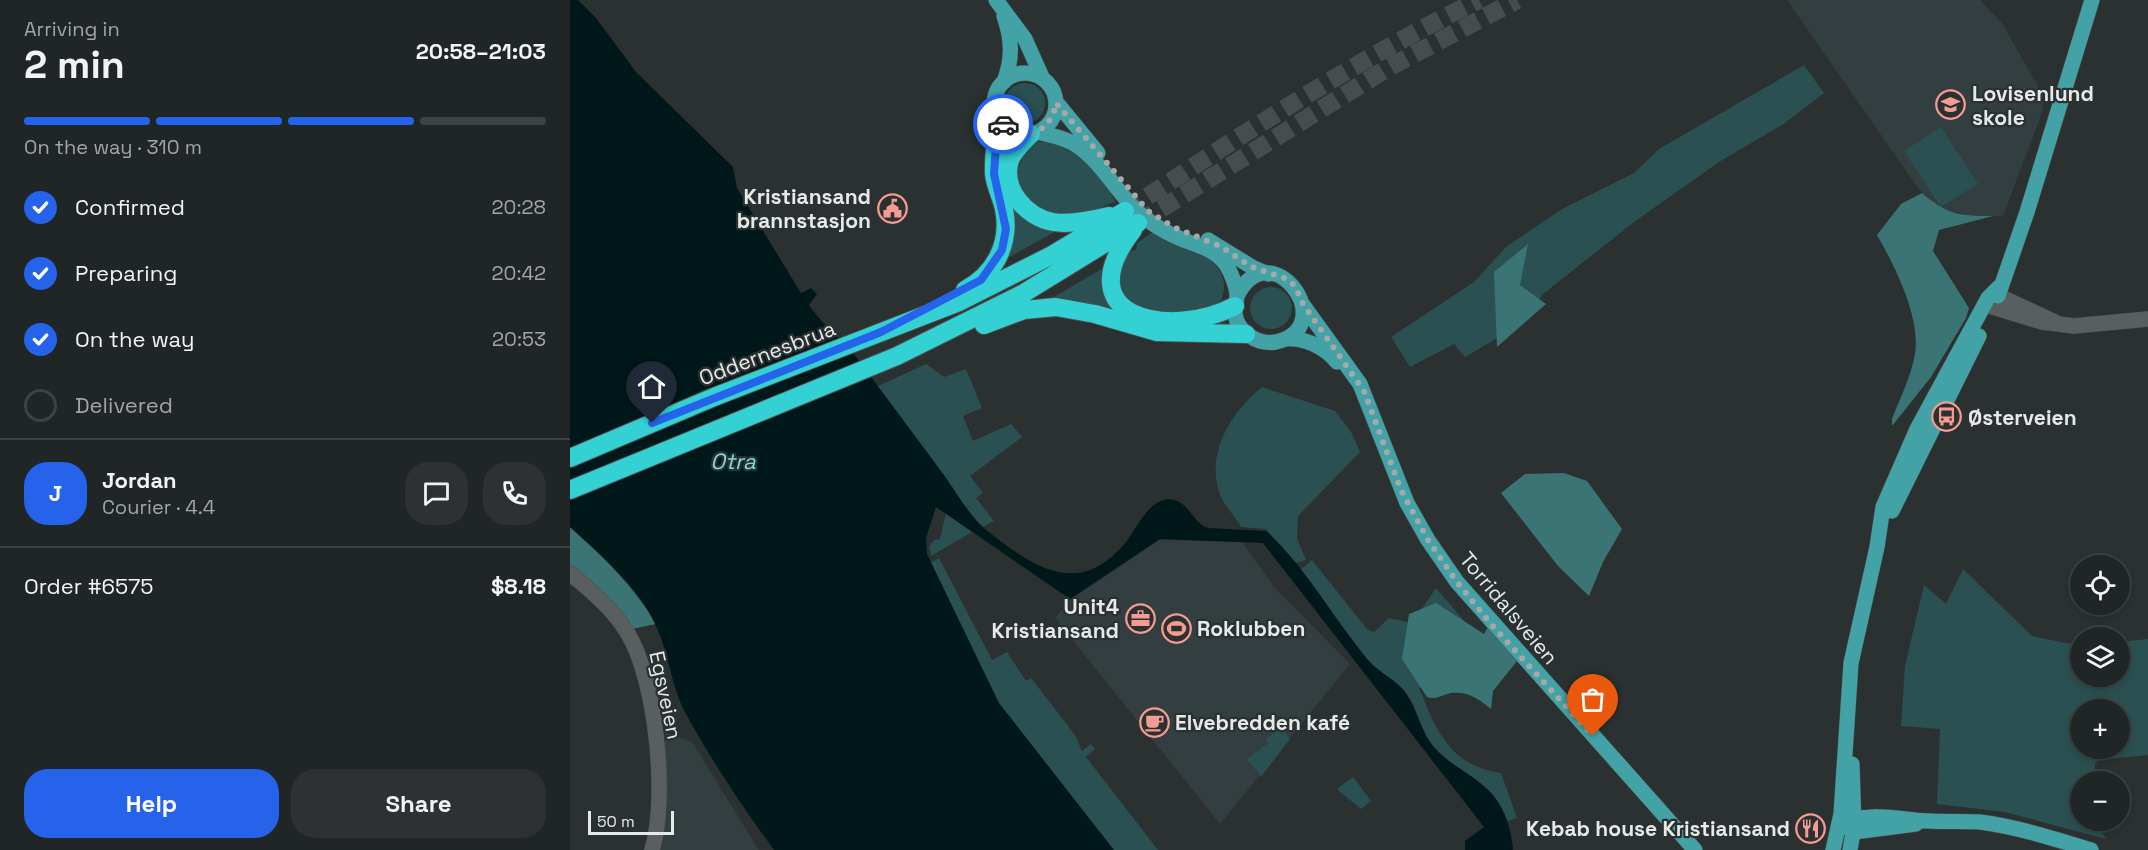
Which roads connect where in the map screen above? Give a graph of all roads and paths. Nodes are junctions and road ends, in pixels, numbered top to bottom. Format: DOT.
graph roads {
  1 [pos="2092,0"];
  2 [pos="999,5"];
  3 [pos="1042,78"];
  4 [pos="1004,82"];
  5 [pos="1056,103"];
  6 [pos="998,118"];
  7 [pos="1034,133"];
  8 [pos="1132,217"];
  9 [pos="1268,274"];
  10 [pos="1995,297"];
  11 [pos="1236,301"];
  12 [pos="1303,304"];
  13 [pos="2148,319"];
  14 [pos="881,332"];
  15 [pos="1246,334"];
  16 [pos="1285,339"];
  17 [pos="897,356"];
  18 [pos="570,458"];
  19 [pos="570,490"];
  20 [pos="1401,490"];
  21 [pos="570,573"];
  22 [pos="1846,731"];
  23 [pos="1840,825"];
  24 [pos="1854,825"];
  25 [pos="652,850"];
  26 [pos="1695,850"];
  27 [pos="1833,850"];
  28 [pos="1851,850"];
  29 [pos="2091,850"];
  1 -- 10 [label="main road"];
  2 -- 3 [label="main road"];
  2 -- 4 [label="main road"];
  3 -- 4 [label="main road"];
  3 -- 5 [label="main road"];
  4 -- 6 [label="main road"];
  5 -- 7 [label="main road"];
  5 -- 9 [label="main road"];
  6 -- 7 [label="main road"];
  6 -- 14 [label="highway"];
  7 -- 8 [label="highway"];
  7 -- 11 [label="main road"];
  8 -- 11 [label="highway"];
  8 -- 14 [label="highway"];
  8 -- 17 [label="highway"];
  9 -- 11 [label="main road"];
  9 -- 12 [label="main road"];
  10 -- 13 [label="street"];
  10 -- 22 [label="main road"];
  11 -- 15 [label="main road"];
  12 -- 16 [label="main road"];
  12 -- 20 [label="main road, Torridalsveien"];
  14 -- 18 [label="highway, Oddernesbrua"];
  15 -- 16 [label="main road"];
  15 -- 17 [label="highway"];
  16 -- 20 [label="main road, Torridalsveien"];
  17 -- 19 [label="highway"];
  20 -- 26 [label="main road, Torridalsveien"];
  21 -- 25 [label="street, Egsveien"];
  22 -- 23 [label="main road"];
  22 -- 24 [label="main road"];
  23 -- 24 [label="main road"];
  23 -- 27 [label="main road"];
  24 -- 28 [label="main road"];
  24 -- 29 [label="main road"];
}
